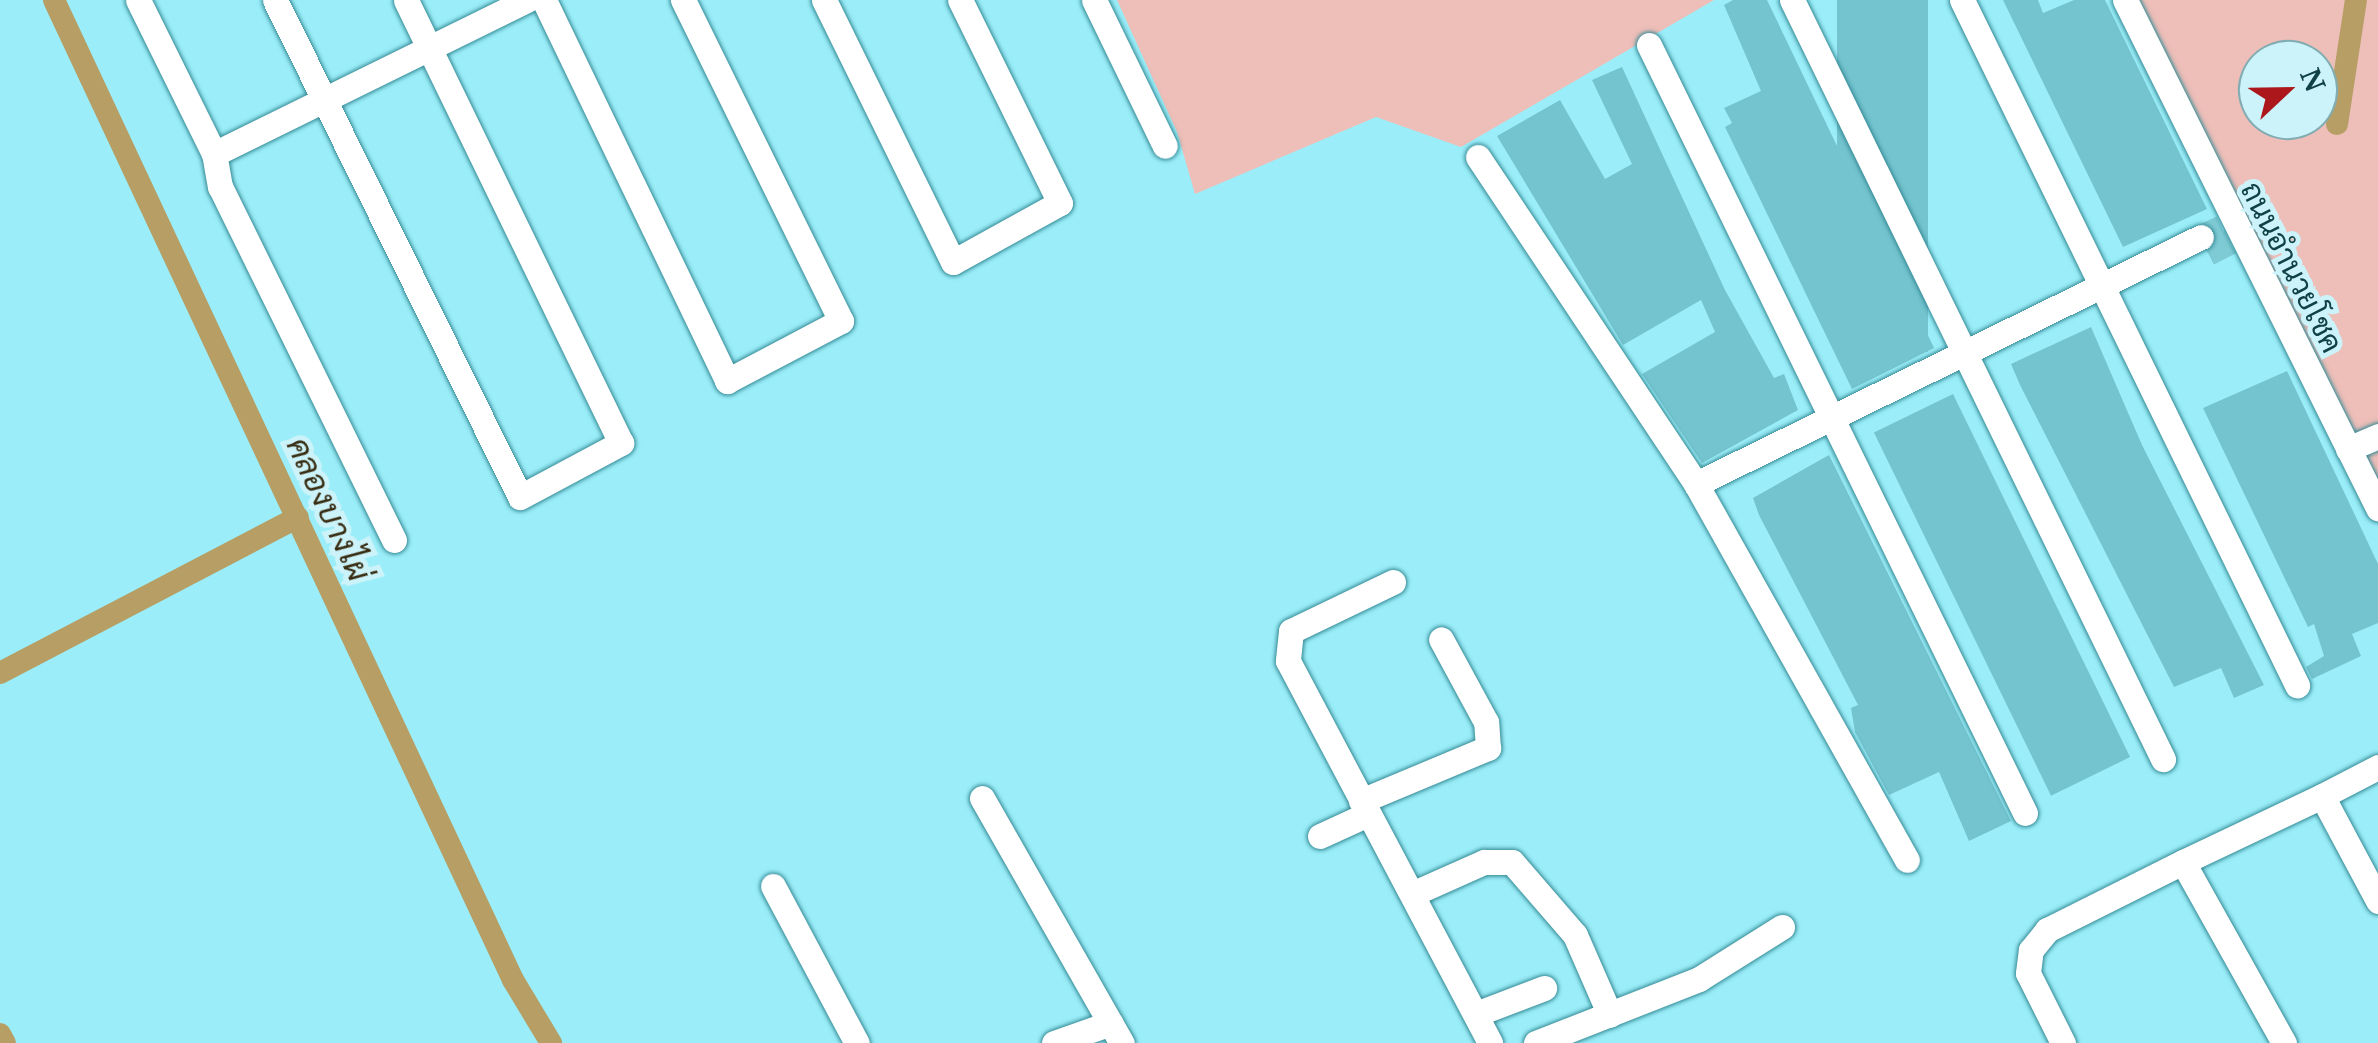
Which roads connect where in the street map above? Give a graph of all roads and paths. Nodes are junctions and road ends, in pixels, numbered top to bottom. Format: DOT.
graph roads {
  1 [pos="138,0"];
  2 [pos="275,0"];
  3 [pos="406,0"];
  4 [pos="527,0"];
  5 [pos="544,0"];
  6 [pos="683,0"];
  7 [pos="824,0"];
  8 [pos="960,0"];
  9 [pos="1094,0"];
  10 [pos="1792,0"];
  11 [pos="1962,0"];
  12 [pos="2125,0"];
  13 [pos="1648,46"];
  14 [pos="428,47"];
  15 [pos="324,99"];
  16 [pos="1165,146"];
  17 [pos="214,154"];
  18 [pos="1478,157"];
  19 [pos="2222,236"];
  20 [pos="2103,294"];
  21 [pos="1967,360"];
  22 [pos="1834,425"];
  23 [pos="2378,436"];
  24 [pos="2348,448"];
  25 [pos="1700,490"];
  26 [pos="2378,508"];
  27 [pos="394,540"];
  28 [pos="1394,582"];
  29 [pos="1441,639"];
  30 [pos="2296,686"];
  31 [pos="2162,758"];
  32 [pos="2378,767"];
  33 [pos="2322,796"];
  34 [pos="982,798"];
  35 [pos="1364,808"];
  36 [pos="2024,812"];
  37 [pos="1320,836"];
  38 [pos="1908,860"];
  39 [pos="2182,862"];
  40 [pos="774,886"];
  41 [pos="1412,894"];
  42 [pos="2378,901"];
  43 [pos="1782,927"];
  44 [pos="1544,988"];
  45 [pos="1476,1014"];
  46 [pos="1610,1015"];
  47 [pos="1116,1033"];
  48 [pos="857,1043"];
  49 [pos="1054,1043"];
  50 [pos="1490,1043"];
  51 [pos="1536,1043"];
  52 [pos="2063,1043"];
  53 [pos="2284,1043"];
  1 -- 17 [label="street"];
  2 -- 15 [label="street"];
  3 -- 14 [label="street"];
  4 -- 14 [label="street"];
  5 -- 6 [label="street"];
  7 -- 8 [label="street"];
  9 -- 16 [label="street"];
  10 -- 21 [label="street"];
  11 -- 20 [label="street"];
  12 -- 19 [label="street, ถนนอำนวยโชค"];
  13 -- 22 [label="street"];
  14 -- 15 [label="street"];
  14 -- 15 [label="street"];
  15 -- 17 [label="street"];
  17 -- 27 [label="street"];
  18 -- 25 [label="street"];
  19 -- 20 [label="street"];
  19 -- 24 [label="street, ถนนอำนวยโชค"];
  20 -- 21 [label="street"];
  20 -- 30 [label="street"];
  21 -- 22 [label="street"];
  21 -- 31 [label="street"];
  22 -- 25 [label="street"];
  22 -- 36 [label="street"];
  23 -- 24 [label="street"];
  24 -- 26 [label="street, ถนนอำนวยโชค"];
  25 -- 38 [label="street"];
  28 -- 35 [label="street"];
  29 -- 35 [label="street"];
  32 -- 33 [label="street"];
  33 -- 39 [label="street"];
  33 -- 42 [label="street"];
  34 -- 47 [label="street"];
  35 -- 37 [label="street"];
  35 -- 41 [label="street"];
  39 -- 52 [label="street"];
  39 -- 53 [label="street"];
  40 -- 48 [label="street"];
  41 -- 45 [label="street"];
  41 -- 46 [label="street"];
  43 -- 46 [label="street"];
  44 -- 45 [label="street"];
  45 -- 50 [label="street"];
  46 -- 51 [label="street"];
  47 -- 49 [label="street"];
}
